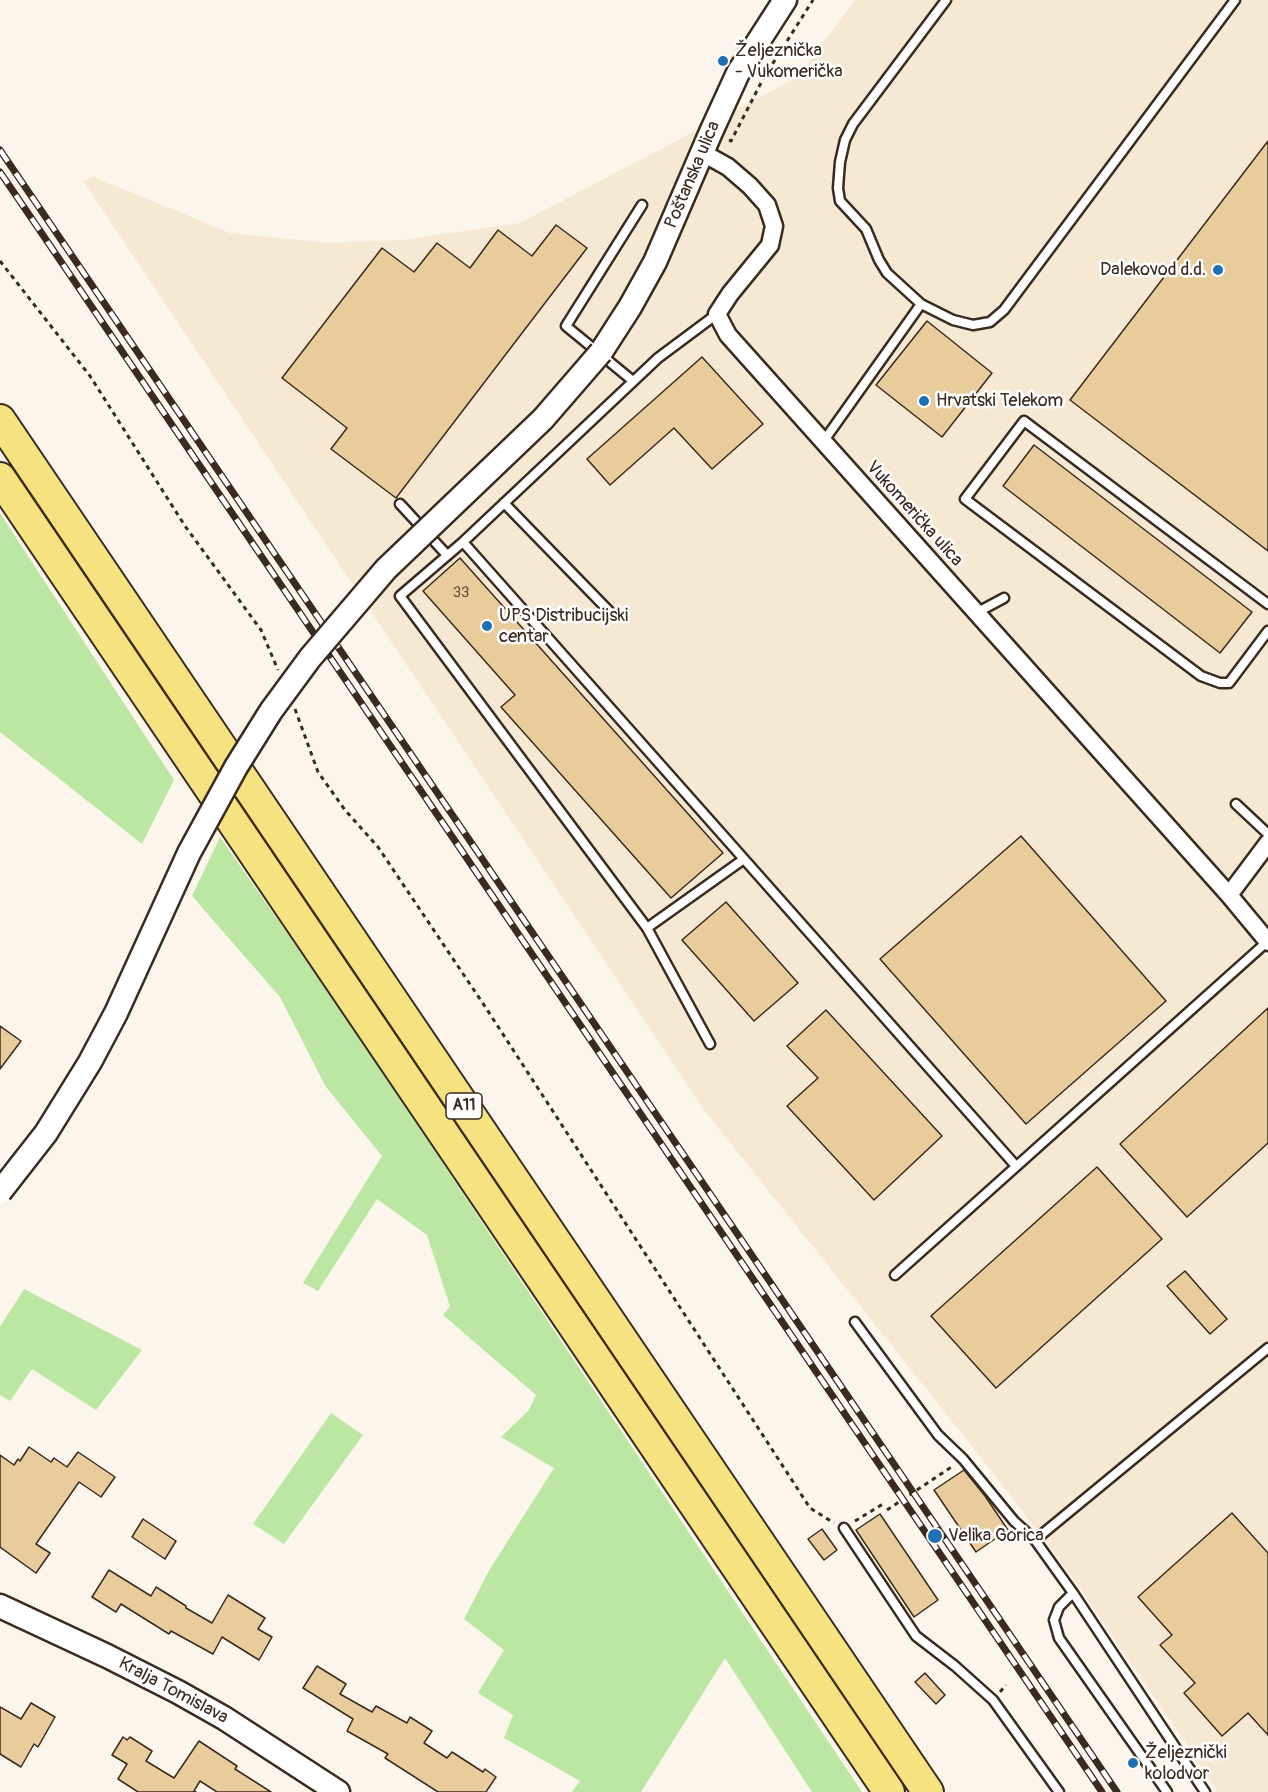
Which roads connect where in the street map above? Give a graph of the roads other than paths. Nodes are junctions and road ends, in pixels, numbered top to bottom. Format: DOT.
graph roads {
  1 [pos="785,0"];
  2 [pos="946,0"];
  3 [pos="1235,0"];
  4 [pos="707,142"];
  5 [pos="642,205"];
  6 [pos="921,304"];
  7 [pos="717,314"];
  8 [pos="633,381"];
  9 [pos="0,420"];
  10 [pos="823,442"];
  11 [pos="0,478"];
  12 [pos="504,503"];
  13 [pos="400,504"];
  14 [pos="463,542"];
  15 [pos="447,555"];
  16 [pos="1004,598"];
  17 [pos="1268,604"];
  18 [pos="609,611"];
  19 [pos="976,613"];
  20 [pos="1268,632"];
  21 [pos="1236,804"];
  22 [pos="1268,834"];
  23 [pos="1268,843"];
  24 [pos="744,859"];
  25 [pos="1229,895"];
  26 [pos="647,928"];
  27 [pos="1268,941"];
  28 [pos="710,1044"];
  29 [pos="1016,1166"];
  30 [pos="0,1192"];
  31 [pos="895,1275"];
  32 [pos="855,1322"];
  33 [pos="1268,1348"];
  34 [pos="844,1528"];
  35 [pos="1035,1540"];
  36 [pos="1073,1593"];
  37 [pos="0,1606"];
  38 [pos="338,1792"];
  39 [pos="889,1792"];
  40 [pos="928,1792"];
  41 [pos="1059,1792"];
  42 [pos="1167,1792"];
  43 [pos="1206,1792"];
  1 -- 4 [label="main road, Poštanska ulica"];
  2 -- 6 [label="lane"];
  3 -- 6 [label="lane"];
  4 -- 7 [label="street"];
  4 -- 30 [label="main road, Poštanska ulica, bridge"];
  5 -- 8 [label="lane"];
  6 -- 10 [label="lane"];
  7 -- 8 [label="lane"];
  7 -- 10 [label="street, Vukomerička ulica"];
  8 -- 12 [label="lane"];
  9 -- 40 [label="highway, A11"];
  10 -- 19 [label="street, Vukomerička ulica"];
  11 -- 39 [label="highway, A11"];
  12 -- 14 [label="lane"];
  12 -- 18 [label="lane"];
  13 -- 15 [label="lane"];
  14 -- 15 [label="lane"];
  14 -- 24 [label="lane"];
  15 -- 26 [label="lane"];
  16 -- 19 [label="lane"];
  17 -- 20 [label="lane"];
  19 -- 25 [label="street, Vukomerička ulica"];
  21 -- 22 [label="lane"];
  23 -- 25 [label="street"];
  24 -- 26 [label="lane"];
  24 -- 29 [label="lane"];
  25 -- 27 [label="street, Vukomerička ulica"];
  26 -- 28 [label="lane"];
  27 -- 29 [label="lane"];
  29 -- 31 [label="lane"];
  32 -- 35 [label="lane"];
  33 -- 35 [label="lane"];
  34 -- 41 [label="lane"];
  35 -- 36 [label="lane"];
  36 -- 42 [label="lane"];
  36 -- 43 [label="lane"];
  37 -- 38 [label="main road, Kralja Tomislava"];
}
